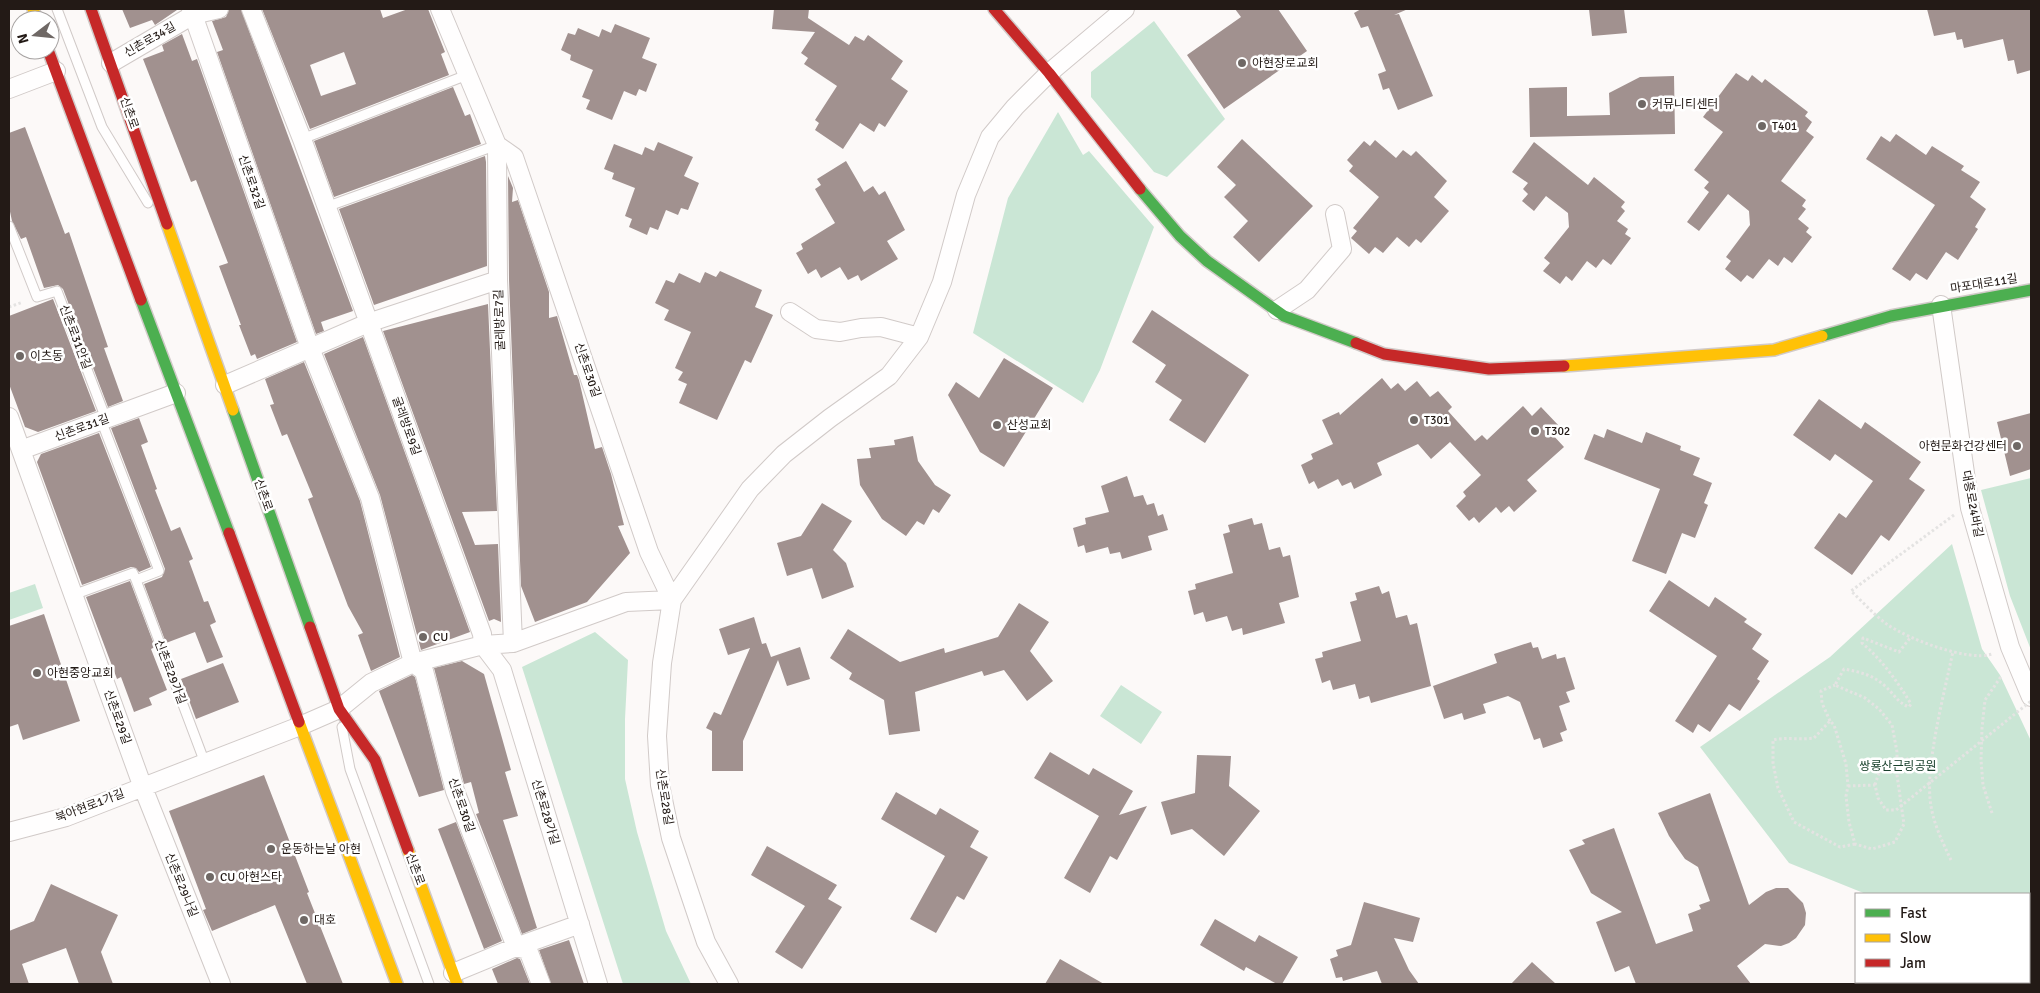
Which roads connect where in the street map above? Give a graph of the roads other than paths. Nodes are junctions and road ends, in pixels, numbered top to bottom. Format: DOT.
graph roads {
  1 [pos="57,9"];
  2 [pos="91,9"];
  3 [pos="219,9"];
  4 [pos="251,9"];
  5 [pos="440,9"];
  6 [pos="994,9"];
  7 [pos="1125,9"];
  8 [pos="192,12"];
  9 [pos="52,60"];
  10 [pos="111,63"];
  11 [pos="56,71"];
  12 [pos="1049,73"];
  13 [pos="467,76"];
  14 [pos="9,89"];
  15 [pos="302,139"];
  16 [pos="497,145"];
  17 [pos="326,207"];
  18 [pos="1335,214"];
  19 [pos="9,226"];
  20 [pos="178,253"];
  21 [pos="498,280"];
  22 [pos="2031,290"];
  23 [pos="1941,305"];
  24 [pos="1277,310"];
  25 [pos="790,312"];
  26 [pos="368,323"];
  27 [pos="919,337"];
  28 [pos="310,348"];
  29 [pos="225,385"];
  30 [pos="176,393"];
  31 [pos="9,417"];
  32 [pos="103,420"];
  33 [pos="21,450"];
  34 [pos="136,580"];
  35 [pos="73,596"];
  36 [pos="672,600"];
  37 [pos="512,643"];
  38 [pos="483,645"];
  39 [pos="413,664"];
  40 [pos="2031,699"];
  41 [pos="339,709"];
  42 [pos="300,726"];
  43 [pos="204,763"];
  44 [pos="142,785"];
  45 [pos="9,832"];
  46 [pos="580,924"];
  47 [pos="516,947"];
  48 [pos="455,979"];
  49 [pos="221,984"];
  50 [pos="397,984"];
  51 [pos="429,984"];
  52 [pos="541,984"];
  53 [pos="598,984"];
  54 [pos="729,984"];
  1 -- 20 [label="lane"];
  2 -- 10 [label="main road, 신촌로"];
  3 -- 8 [label="street, 신촌로34길"];
  4 -- 15 [label="street, 굴레방로9길"];
  5 -- 13 [label="street, 굴레방로7길"];
  6 -- 12 [label="main road, 마포대로11길"];
  7 -- 12 [label="street"];
  8 -- 10 [label="street, 신촌로34길"];
  8 -- 28 [label="street, 신촌로32길"];
  9 -- 11 [label="main road"];
  10 -- 20 [label="main road, 신촌로"];
  11 -- 14 [label="street"];
  11 -- 30 [label="main road"];
  12 -- 24 [label="main road, 마포대로11길"];
  12 -- 27 [label="street"];
  13 -- 15 [label="lane"];
  13 -- 16 [label="street, 굴레방로7길"];
  15 -- 17 [label="street, 굴레방로9길"];
  16 -- 17 [label="lane"];
  16 -- 21 [label="street, 굴레방로7길"];
  16 -- 36 [label="street, 신촌로30길"];
  17 -- 26 [label="street, 굴레방로9길"];
  18 -- 24 [label="street"];
  19 -- 32 [label="lane, 신촌로31안길"];
  20 -- 29 [label="main road, 신촌로"];
  21 -- 26 [label="street"];
  21 -- 37 [label="street, 굴레방로7길"];
  22 -- 23 [label="main road, 마포대로11길"];
  23 -- 24 [label="main road, 마포대로11길"];
  23 -- 40 [label="street, 대흥로24바길"];
  25 -- 27 [label="street"];
  26 -- 28 [label="street"];
  26 -- 38 [label="street, 굴레방로9길"];
  27 -- 36 [label="street"];
  28 -- 29 [label="street"];
  28 -- 39 [label="street, 신촌로30길"];
  29 -- 41 [label="main road, 신촌로"];
  30 -- 32 [label="street, 신촌로31길"];
  30 -- 42 [label="main road"];
  31 -- 33 [label="street"];
  32 -- 33 [label="street, 신촌로31길"];
  32 -- 34 [label="lane"];
  33 -- 35 [label="street, 신촌로29길"];
  34 -- 35 [label="lane"];
  34 -- 43 [label="lane, 신촌로29가길"];
  35 -- 44 [label="street, 신촌로29길"];
  36 -- 37 [label="street"];
  36 -- 54 [label="street, 신촌로28길"];
  37 -- 38 [label="street"];
  38 -- 39 [label="street"];
  38 -- 46 [label="street, 신촌로28가길"];
  39 -- 41 [label="street"];
  39 -- 47 [label="street, 신촌로30길"];
  41 -- 42 [label="street"];
  41 -- 48 [label="main road, 신촌로"];
  41 -- 51 [label="lane"];
  42 -- 43 [label="street"];
  42 -- 50 [label="main road"];
  43 -- 44 [label="street"];
  44 -- 45 [label="street, 북아현로1가길"];
  44 -- 49 [label="street, 신촌로29나길"];
  46 -- 47 [label="street, 신촌로"];
  46 -- 53 [label="street, 신촌로28가길"];
  47 -- 48 [label="street, 신촌로"];
  47 -- 52 [label="street"];
}
